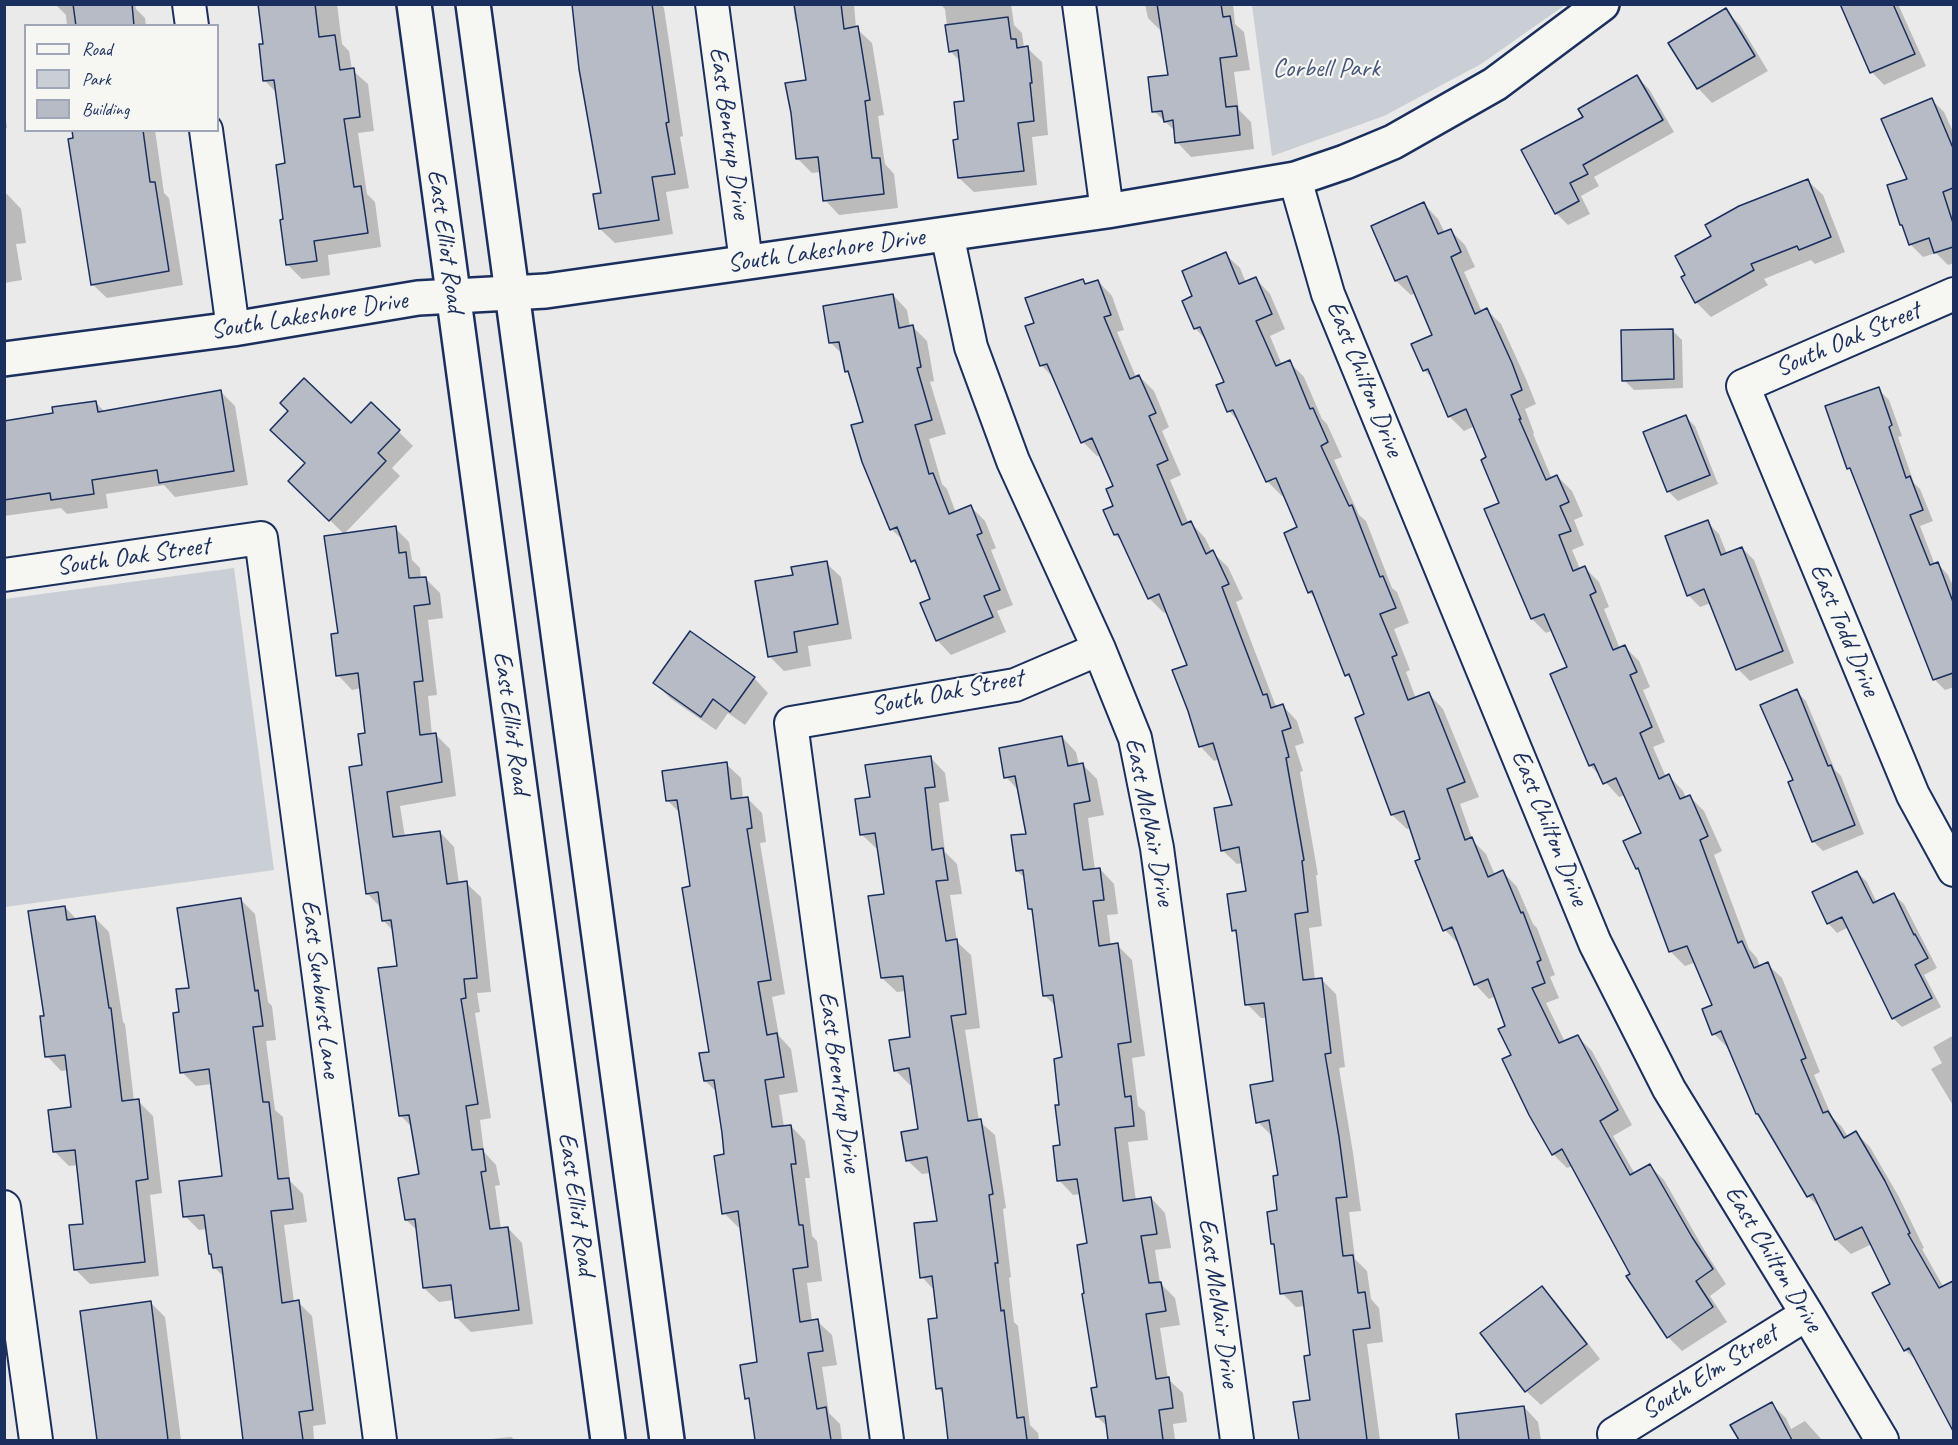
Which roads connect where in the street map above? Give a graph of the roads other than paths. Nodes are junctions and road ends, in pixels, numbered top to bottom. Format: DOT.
graph roads {
  1 [pos="189,4"];
  2 [pos="414,4"];
  3 [pos="473,4"];
  4 [pos="712,4"];
  5 [pos="1079,4"];
  6 [pos="1602,4"];
  7 [pos="192,24"];
  8 [pos="206,132"];
  9 [pos="1296,178"];
  10 [pos="1107,211"];
  11 [pos="947,234"];
  12 [pos="746,262"];
  13 [pos="512,292"];
  14 [pos="1953,294"];
  15 [pos="453,296"];
  16 [pos="233,329"];
  17 [pos="4,360"];
  18 [pos="1743,386"];
  19 [pos="261,538"];
  20 [pos="4,575"];
  21 [pos="1099,649"];
  22 [pos="791,723"];
  23 [pos="1953,870"];
  24 [pos="4,1207"];
  25 [pos="1807,1314"];
  26 [pos="1614,1434"];
  27 [pos="36,1440"];
  28 [pos="380,1440"];
  29 [pos="608,1440"];
  30 [pos="667,1440"];
  31 [pos="887,1440"];
  32 [pos="1237,1440"];
  33 [pos="1881,1440"];
  1 -- 7 [label="street"];
  2 -- 15 [label="main road, East Elliot Road"];
  3 -- 13 [label="main road"];
  4 -- 12 [label="street, East Bentrup Drive"];
  5 -- 10 [label="street"];
  6 -- 9 [label="main road, South Lakeshore Drive"];
  8 -- 16 [label="street"];
  9 -- 10 [label="main road, South Lakeshore Drive"];
  9 -- 25 [label="street, East Chilton Drive"];
  10 -- 11 [label="main road, South Lakeshore Drive"];
  11 -- 12 [label="main road, South Lakeshore Drive"];
  11 -- 21 [label="street, East McNair Drive"];
  12 -- 13 [label="main road, South Lakeshore Drive"];
  13 -- 15 [label="main road, South Lakeshore Drive"];
  13 -- 30 [label="main road"];
  14 -- 18 [label="street, South Oak Street"];
  15 -- 16 [label="main road, South Lakeshore Drive"];
  15 -- 29 [label="main road, East Elliot Road"];
  16 -- 17 [label="main road, South Lakeshore Drive"];
  18 -- 23 [label="street, East Todd Drive"];
  19 -- 20 [label="street, South Oak Street"];
  19 -- 28 [label="street, East Sunburst Lane"];
  21 -- 22 [label="street, South Oak Street"];
  21 -- 32 [label="street, East McNair Drive"];
  22 -- 31 [label="street, East Brentrup Drive"];
  24 -- 27 [label="street"];
  25 -- 26 [label="street, South Elm Street"];
  25 -- 33 [label="street, East Chilton Drive"];
}
